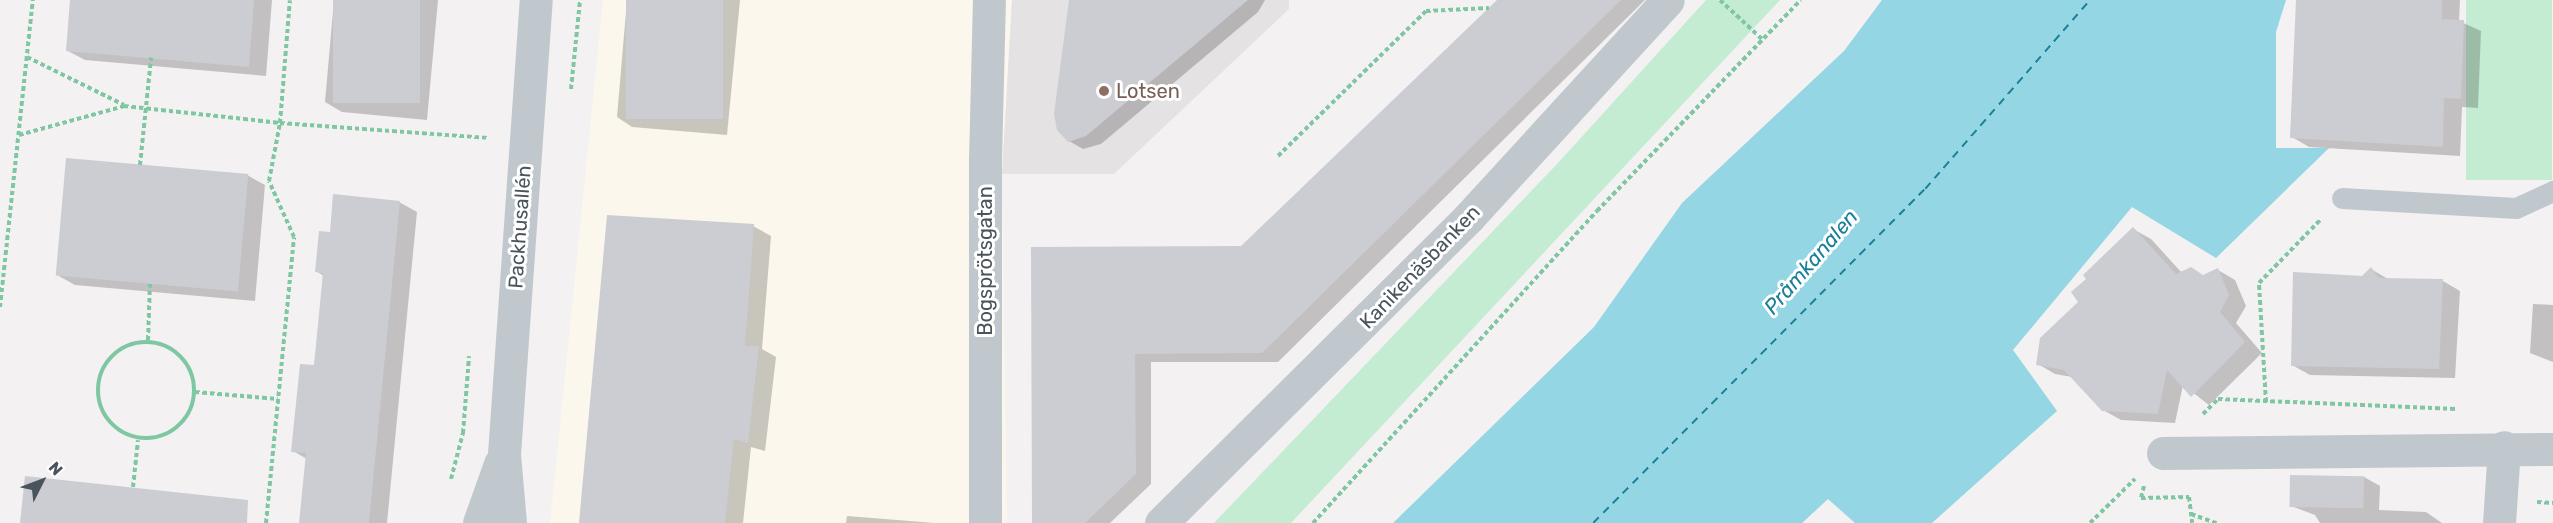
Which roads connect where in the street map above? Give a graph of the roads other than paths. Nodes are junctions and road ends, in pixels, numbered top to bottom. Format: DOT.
graph roads {
  1 [pos="537,0"];
  2 [pos="989,0"];
  3 [pos="1668,0"];
  4 [pos="2553,191"];
  5 [pos="2342,198"];
  6 [pos="2504,447"];
  7 [pos="2553,449"];
  8 [pos="2163,453"];
  9 [pos="504,454"];
  10 [pos="479,523"];
  11 [pos="510,523"];
  12 [pos="985,523"];
  13 [pos="1161,523"];
  14 [pos="2499,523"];
  1 -- 9 [label="street, Packhusallén"];
  2 -- 12 [label="street, Bogsprötsgatan"];
  3 -- 13 [label="street, Kanikenäsbanken"];
  4 -- 5 [label="lane"];
  6 -- 7 [label="street"];
  6 -- 8 [label="street"];
  6 -- 14 [label="street"];
  9 -- 10 [label="street, Packhusallén"];
  9 -- 11 [label="street, Packhusallén"];
}
